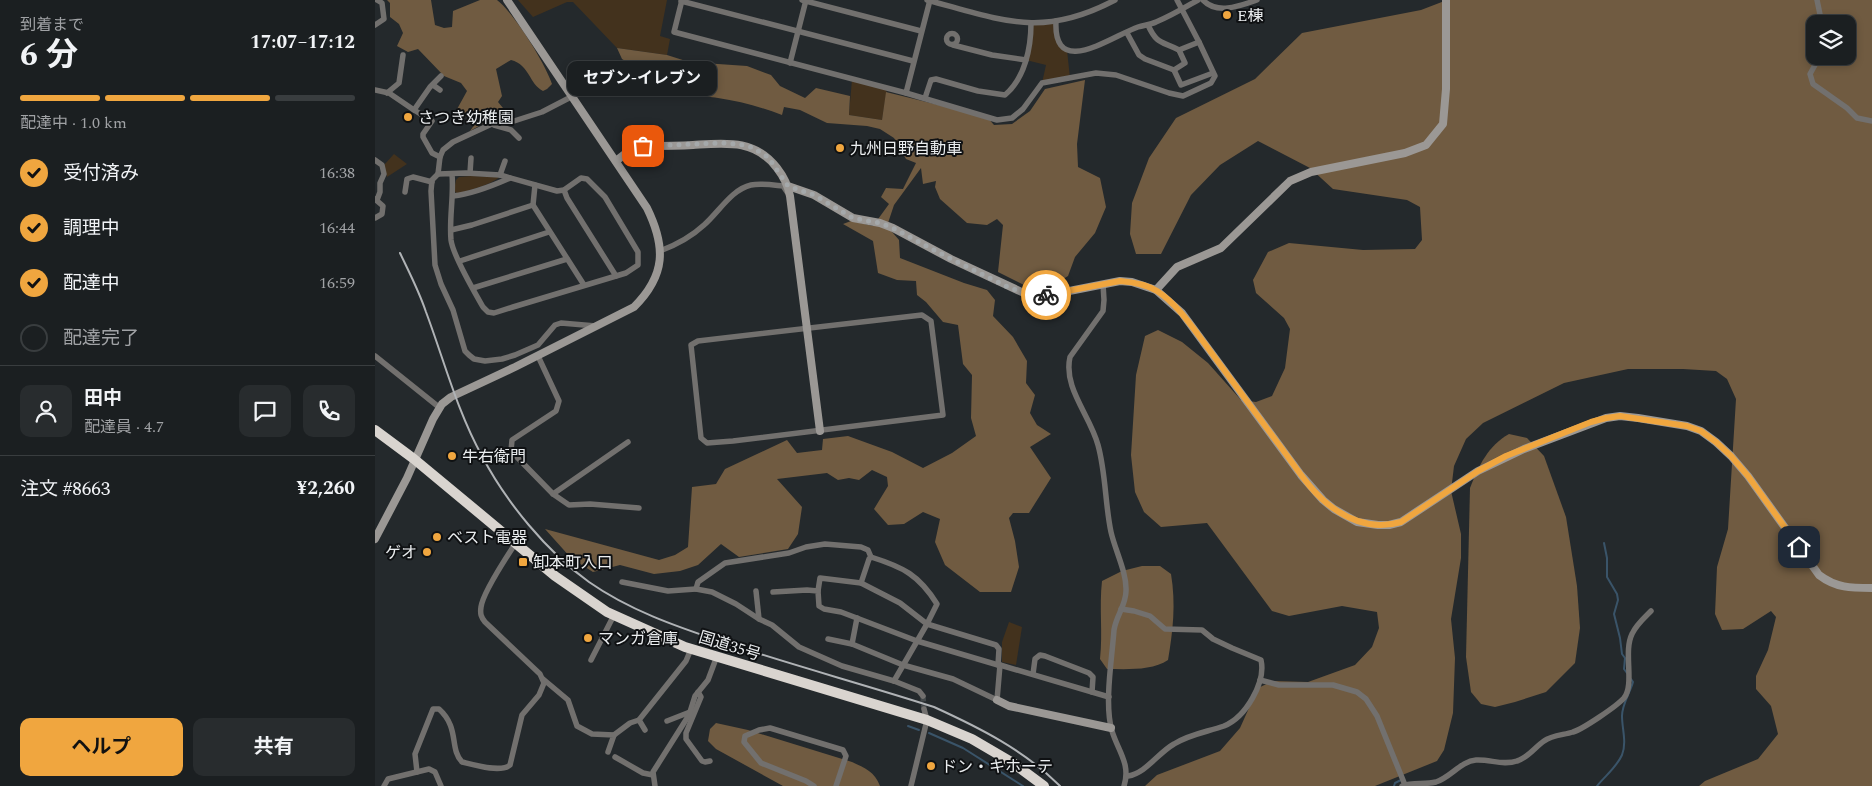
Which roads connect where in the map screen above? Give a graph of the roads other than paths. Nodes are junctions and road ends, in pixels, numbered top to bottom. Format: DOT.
graph roads {
  1 [pos="377,0"];
  2 [pos="507,0"];
  3 [pos="805,0"];
  4 [pos="929,0"];
  5 [pos="1115,0"];
  6 [pos="1177,0"];
  7 [pos="1198,0"];
  8 [pos="1203,0"];
  9 [pos="1257,0"];
  10 [pos="1446,0"];
  11 [pos="1817,0"];
  12 [pos="681,1"];
  13 [pos="703,3"];
  14 [pos="1182,10"];
  15 [pos="1820,15"];
  16 [pos="1056,21"];
  17 [pos="1031,23"];
  18 [pos="375,25"];
  19 [pos="1148,25"];
  20 [pos="921,31"];
  21 [pos="798,32"];
  22 [pos="1127,33"];
  23 [pos="1199,42"];
  24 [pos="953,45"];
  25 [pos="1179,50"];
  26 [pos="403,55"];
  27 [pos="1026,60"];
  28 [pos="913,61"];
  29 [pos="790,63"];
  30 [pos="1815,65"];
  31 [pos="1174,70"];
  32 [pos="1213,73"];
  33 [pos="441,76"];
  34 [pos="433,85"];
  35 [pos="375,90"];
  36 [pos="440,90"];
  37 [pos="387,93"];
  38 [pos="906,93"];
  39 [pos="571,97"];
  40 [pos="925,98"];
  41 [pos="414,110"];
  42 [pos="1872,121"];
  43 [pos="492,124"];
  44 [pos="519,138"];
  45 [pos="440,157"];
  46 [pos="471,158"];
  47 [pos="375,160"];
  48 [pos="505,160"];
  49 [pos="616,161"];
  50 [pos="470,173"];
  51 [pos="438,174"];
  52 [pos="451,174"];
  53 [pos="500,175"];
  54 [pos="510,178"];
  55 [pos="432,182"];
  56 [pos="535,186"];
  57 [pos="788,186"];
  58 [pos="564,190"];
  59 [pos="405,192"];
  60 [pos="453,196"];
  61 [pos="790,196"];
  62 [pos="376,200"];
  63 [pos="533,205"];
  64 [pos="375,218"];
  65 [pos="451,230"];
  66 [pos="549,232"];
  67 [pos="660,250"];
  68 [pos="567,259"];
  69 [pos="460,261"];
  70 [pos="616,276"];
  71 [pos="1103,284"];
  72 [pos="583,285"];
  73 [pos="473,288"];
  74 [pos="1156,290"];
  75 [pos="596,326"];
  76 [pos="807,328"];
  77 [pos="375,356"];
  78 [pos="538,356"];
  79 [pos="440,408"];
  80 [pos="375,430"];
  81 [pos="820,431"];
  82 [pos="628,442"];
  83 [pos="414,459"];
  84 [pos="553,494"];
  85 [pos="639,508"];
  86 [pos="375,539"];
  87 [pos="515,544"];
  88 [pos="871,557"];
  89 [pos="622,582"];
  90 [pos="861,583"];
  91 [pos="696,588"];
  92 [pos="1872,588"];
  93 [pos="756,591"];
  94 [pos="773,592"];
  95 [pos="819,592"];
  96 [pos="1121,609"];
  97 [pos="1651,611"];
  98 [pos="614,615"];
  99 [pos="857,618"];
  100 [pos="759,619"];
  101 [pos="927,624"];
  102 [pos="828,639"];
  103 [pos="917,641"];
  104 [pos="852,644"];
  105 [pos="691,649"];
  106 [pos="717,656"];
  107 [pos="591,660"];
  108 [pos="903,665"];
  109 [pos="999,665"];
  110 [pos="1033,674"];
  111 [pos="543,679"];
  112 [pos="1260,680"];
  113 [pos="894,681"];
  114 [pos="698,692"];
  115 [pos="1092,692"];
  116 [pos="923,696"];
  117 [pos="1109,697"];
  118 [pos="997,700"];
  119 [pos="924,709"];
  120 [pos="690,712"];
  121 [pos="639,720"];
  122 [pos="927,720"];
  123 [pos="667,721"];
  124 [pos="1111,728"];
  125 [pos="645,730"];
  126 [pos="614,735"];
  127 [pos="608,752"];
  128 [pos="615,757"];
  129 [pos="710,761"];
  130 [pos="417,772"];
  131 [pos="653,775"];
  132 [pos="1128,776"];
  133 [pos="1404,785"];
  134 [pos="384,786"];
  135 [pos="441,786"];
  136 [pos="655,786"];
  137 [pos="814,786"];
  138 [pos="836,786"];
  139 [pos="911,786"];
  140 [pos="1044,786"];
  141 [pos="1125,786"];
  1 -- 18 [label="street"];
  2 -- 39 [label="street"];
  3 -- 20 [label="street"];
  3 -- 21 [label="street"];
  4 -- 17 [label="street"];
  4 -- 20 [label="street"];
  5 -- 16 [label="street"];
  6 -- 14 [label="street"];
  7 -- 14 [label="street"];
  8 -- 9 [label="street"];
  10 -- 74 [label="street"];
  11 -- 15 [label="street"];
  12 -- 13 [label="street"];
  12 -- 29 [label="street"];
  13 -- 21 [label="street"];
  14 -- 19 [label="street"];
  14 -- 23 [label="street"];
  16 -- 17 [label="street"];
  16 -- 22 [label="street"];
  17 -- 27 [label="street"];
  19 -- 22 [label="street"];
  19 -- 25 [label="street"];
  20 -- 28 [label="street"];
  21 -- 28 [label="street"];
  21 -- 29 [label="street"];
  22 -- 31 [label="street"];
  23 -- 25 [label="street"];
  23 -- 32 [label="street"];
  24 -- 27 [label="street"];
  25 -- 31 [label="street"];
  26 -- 37 [label="street"];
  27 -- 40 [label="street"];
  28 -- 38 [label="street"];
  29 -- 38 [label="street"];
  30 -- 42 [label="street"];
  31 -- 32 [label="street"];
  32 -- 40 [label="street"];
  33 -- 34 [label="street"];
  34 -- 36 [label="street"];
  34 -- 41 [label="street"];
  35 -- 37 [label="street"];
  37 -- 41 [label="street"];
  38 -- 40 [label="street"];
  39 -- 43 [label="street"];
  39 -- 49 [label="street"];
  41 -- 45 [label="street"];
  43 -- 44 [label="street"];
  43 -- 45 [label="street"];
  45 -- 51 [label="street"];
  46 -- 50 [label="street"];
  47 -- 62 [label="street"];
  48 -- 53 [label="street"];
  49 -- 57 [label="street"];
  49 -- 67 [label="street"];
  50 -- 52 [label="street"];
  50 -- 53 [label="street"];
  51 -- 52 [label="street"];
  51 -- 55 [label="street"];
  52 -- 60 [label="street"];
  53 -- 54 [label="street"];
  54 -- 56 [label="street"];
  54 -- 60 [label="street"];
  55 -- 59 [label="street"];
  55 -- 75 [label="street"];
  56 -- 58 [label="street"];
  56 -- 63 [label="street"];
  57 -- 61 [label="street"];
  57 -- 71 [label="street"];
  58 -- 70 [label="street"];
  58 -- 70 [label="street"];
  60 -- 65 [label="street"];
  61 -- 67 [label="street"];
  61 -- 76 [label="street"];
  62 -- 64 [label="street"];
  63 -- 65 [label="street"];
  63 -- 66 [label="street"];
  65 -- 69 [label="street"];
  66 -- 68 [label="street"];
  66 -- 69 [label="street"];
  67 -- 75 [label="street"];
  68 -- 72 [label="street"];
  68 -- 73 [label="street"];
  69 -- 73 [label="street"];
  70 -- 72 [label="street"];
  71 -- 74 [label="street"];
  71 -- 96 [label="street"];
  72 -- 73 [label="street"];
  74 -- 92 [label="street"];
  75 -- 78 [label="street"];
  76 -- 81 [label="street"];
  76 -- 81 [label="street"];
  76 -- 81 [label="street"];
  77 -- 79 [label="street"];
  78 -- 79 [label="street"];
  78 -- 84 [label="street"];
  79 -- 83 [label="street"];
  80 -- 83 [label="highway, 国道35号"];
  82 -- 84 [label="street"];
  83 -- 86 [label="street"];
  83 -- 87 [label="highway, 国道35号"];
  84 -- 85 [label="street"];
  87 -- 98 [label="highway, 国道35号"];
  87 -- 111 [label="street"];
  88 -- 90 [label="street"];
  88 -- 91 [label="street"];
  88 -- 101 [label="street"];
  89 -- 91 [label="street"];
  90 -- 95 [label="street"];
  90 -- 101 [label="street"];
  91 -- 100 [label="street"];
  93 -- 100 [label="street"];
  94 -- 95 [label="street"];
  95 -- 99 [label="street"];
  96 -- 112 [label="street"];
  96 -- 117 [label="street"];
  97 -- 133 [label="street"];
  98 -- 105 [label="highway, 国道35号"];
  98 -- 107 [label="street"];
  99 -- 103 [label="street"];
  99 -- 104 [label="street"];
  100 -- 113 [label="street"];
  101 -- 103 [label="street"];
  101 -- 109 [label="street"];
  102 -- 104 [label="street"];
  103 -- 108 [label="street"];
  103 -- 109 [label="street"];
  104 -- 108 [label="street"];
  105 -- 106 [label="highway, 国道35号"];
  105 -- 121 [label="street"];
  106 -- 114 [label="street"];
  106 -- 122 [label="highway, 国道35号"];
  108 -- 113 [label="street"];
  108 -- 118 [label="street"];
  109 -- 110 [label="street"];
  109 -- 118 [label="street"];
  110 -- 115 [label="street"];
  110 -- 115 [label="street"];
  111 -- 126 [label="street"];
  111 -- 130 [label="street"];
  112 -- 132 [label="street"];
  112 -- 133 [label="street"];
  113 -- 116 [label="street"];
  114 -- 120 [label="street"];
  114 -- 129 [label="street"];
  115 -- 117 [label="street"];
  117 -- 124 [label="street"];
  118 -- 124 [label="street"];
  119 -- 122 [label="street"];
  120 -- 123 [label="street"];
  120 -- 131 [label="street"];
  121 -- 125 [label="street"];
  121 -- 126 [label="street"];
  122 -- 139 [label="street"];
  122 -- 140 [label="highway, 国道35号"];
  124 -- 132 [label="street"];
  126 -- 127 [label="street"];
  128 -- 131 [label="street"];
  130 -- 134 [label="street"];
  130 -- 135 [label="street"];
  131 -- 136 [label="street"];
  132 -- 141 [label="street"];
  137 -- 138 [label="street"];
}
